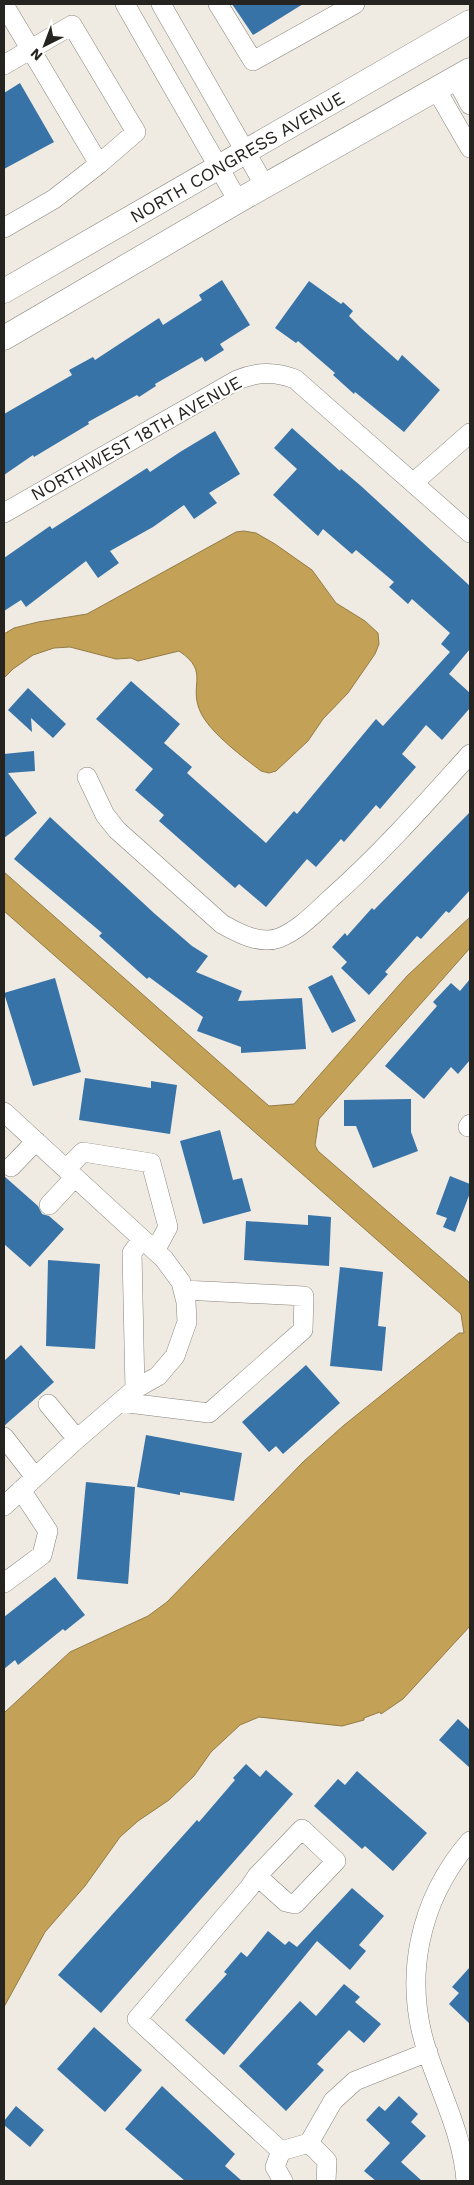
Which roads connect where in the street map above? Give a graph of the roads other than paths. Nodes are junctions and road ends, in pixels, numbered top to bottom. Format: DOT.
graph roads {
  1 [pos="125,4"];
  2 [pos="161,4"];
  3 [pos="218,4"];
  4 [pos="355,4"];
  5 [pos="8,7"];
  6 [pos="470,22"];
  7 [pos="31,50"];
  8 [pos="4,64"];
  9 [pos="454,79"];
  10 [pos="470,105"];
  11 [pos="470,148"];
  12 [pos="245,152"];
  13 [pos="99,164"];
  14 [pos="219,167"];
  15 [pos="265,186"];
  16 [pos="238,201"];
  17 [pos="4,228"];
  18 [pos="4,291"];
  19 [pos="4,338"];
  20 [pos="470,433"];
  21 [pos="413,483"];
  22 [pos="4,513"];
  23 [pos="470,533"];
  24 [pos="470,754"];
  25 [pos="87,777"];
  26 [pos="4,1112"];
  27 [pos="36,1141"];
  28 [pos="11,1167"];
  29 [pos="70,1173"];
  30 [pos="49,1205"];
  31 [pos="149,1245"];
  32 [pos="183,1290"];
  33 [pos="135,1389"];
  34 [pos="120,1402"];
  35 [pos="48,1404"];
  36 [pos="4,1437"];
  37 [pos="76,1439"];
  38 [pos="35,1477"];
  39 [pos="21,1490"];
  40 [pos="4,1506"];
  41 [pos="4,1583"];
  42 [pos="470,1841"];
  43 [pos="257,1876"];
  44 [pos="428,2052"];
  45 [pos="309,2142"];
  46 [pos="281,2151"];
  47 [pos="283,2181"];
  48 [pos="326,2181"];
  49 [pos="466,2181"];
  1 -- 14 [label="street"];
  2 -- 12 [label="street"];
  3 -- 4 [label="street"];
  5 -- 7 [label="street"];
  6 -- 12 [label="main road, NORTH CONGRESS AVENUE"];
  7 -- 8 [label="street"];
  7 -- 13 [label="street"];
  7 -- 13 [label="street"];
  9 -- 10 [label="street"];
  9 -- 11 [label="street"];
  9 -- 15 [label="main road"];
  12 -- 14 [label="main road, NORTH CONGRESS AVENUE"];
  12 -- 15 [label="street"];
  13 -- 17 [label="street"];
  14 -- 16 [label="street"];
  14 -- 18 [label="main road, NORTH CONGRESS AVENUE"];
  15 -- 16 [label="main road"];
  16 -- 19 [label="main road"];
  20 -- 21 [label="street"];
  21 -- 22 [label="street, NORTHWEST 18TH AVENUE"];
  21 -- 23 [label="street"];
  24 -- 25 [label="street"];
  26 -- 27 [label="street"];
  27 -- 28 [label="street"];
  27 -- 29 [label="street"];
  29 -- 30 [label="street"];
  29 -- 31 [label="street"];
  29 -- 31 [label="street"];
  31 -- 32 [label="street"];
  31 -- 33 [label="street"];
  32 -- 33 [label="street"];
  32 -- 34 [label="street"];
  33 -- 34 [label="street"];
  34 -- 37 [label="street"];
  35 -- 37 [label="street"];
  36 -- 38 [label="street"];
  37 -- 38 [label="street"];
  38 -- 39 [label="street"];
  39 -- 40 [label="street"];
  39 -- 41 [label="street"];
  42 -- 44 [label="street"];
  43 -- 46 [label="street"];
  44 -- 45 [label="street"];
  44 -- 49 [label="street"];
  45 -- 46 [label="street"];
  45 -- 48 [label="street"];
  46 -- 47 [label="street"];
}
